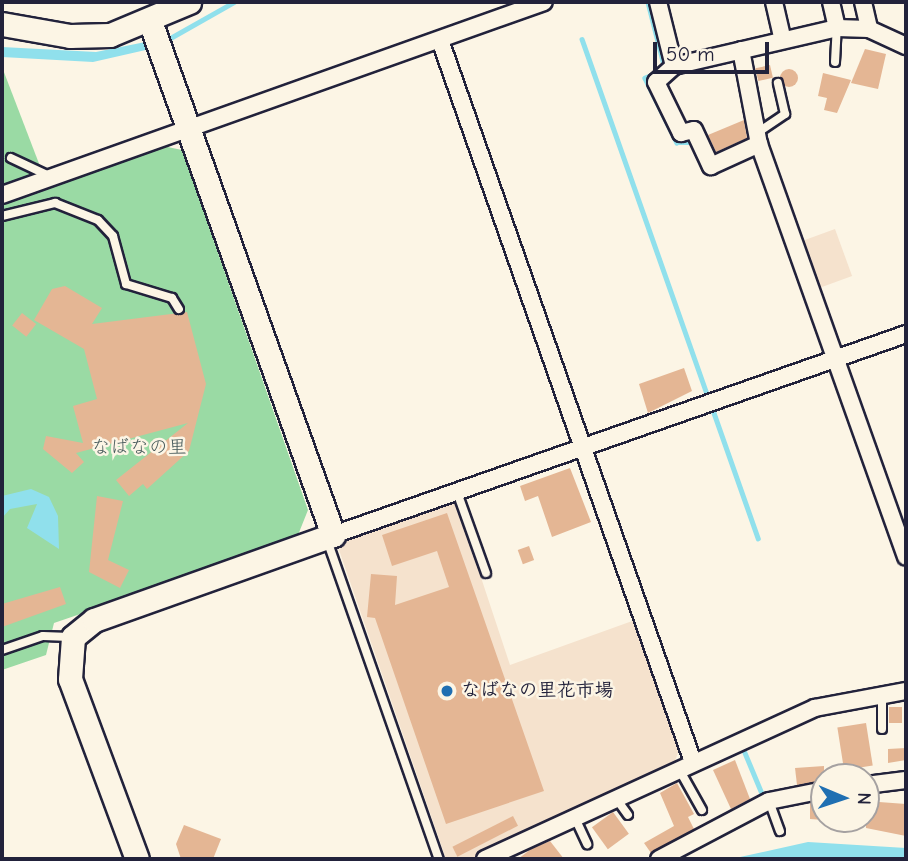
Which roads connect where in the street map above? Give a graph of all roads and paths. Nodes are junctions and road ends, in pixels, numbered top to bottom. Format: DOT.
graph roads {
  1 [pos="189,2"];
  2 [pos="544,2"];
  3 [pos="658,2"];
  4 [pos="774,2"];
  5 [pos="831,2"];
  6 [pos="863,2"];
  7 [pos="2,24"];
  8 [pos="152,27"];
  9 [pos="837,28"];
  10 [pos="869,29"];
  11 [pos="439,40"];
  12 [pos="783,40"];
  13 [pos="906,46"];
  14 [pos="741,50"];
  15 [pos="835,62"];
  16 [pos="674,66"];
  17 [pos="778,83"];
  18 [pos="189,127"];
  19 [pos="758,139"];
  20 [pos="11,158"];
  21 [pos="51,177"];
  22 [pos="2,195"];
  23 [pos="2,216"];
  24 [pos="179,309"];
  25 [pos="906,334"];
  26 [pos="836,359"];
  27 [pos="582,448"];
  28 [pos="457,492"];
  29 [pos="329,536"];
  30 [pos="906,557"];
  31 [pos="486,573"];
  32 [pos="73,637"];
  33 [pos="2,650"];
  34 [pos="906,691"];
  35 [pos="883,696"];
  36 [pos="882,729"];
  37 [pos="686,765"];
  38 [pos="906,780"];
  39 [pos="880,783"];
  40 [pos="810,793"];
  41 [pos="614,796"];
  42 [pos="769,801"];
  43 [pos="702,810"];
  44 [pos="573,815"];
  45 [pos="628,815"];
  46 [pos="780,831"];
  47 [pos="587,844"];
  48 [pos="494,857"];
  49 [pos="137,859"];
  50 [pos="439,859"];
  51 [pos="659,859"];
  1 -- 8 [label="street"];
  2 -- 11 [label="street"];
  3 -- 16 [label="street"];
  4 -- 12 [label="street"];
  5 -- 9 [label="street"];
  6 -- 10 [label="street"];
  7 -- 8 [label="street"];
  8 -- 18 [label="street"];
  9 -- 10 [label="street"];
  9 -- 12 [label="street"];
  9 -- 15 [label="lane"];
  10 -- 13 [label="street"];
  11 -- 18 [label="street"];
  11 -- 27 [label="street"];
  12 -- 14 [label="street"];
  14 -- 16 [label="street"];
  14 -- 19 [label="street"];
  16 -- 19 [label="street"];
  17 -- 19 [label="lane"];
  18 -- 21 [label="street"];
  18 -- 29 [label="street"];
  19 -- 26 [label="street"];
  20 -- 21 [label="lane"];
  21 -- 22 [label="street"];
  23 -- 24 [label="lane"];
  25 -- 26 [label="street"];
  26 -- 27 [label="street"];
  26 -- 30 [label="street"];
  27 -- 28 [label="street"];
  27 -- 37 [label="street"];
  28 -- 29 [label="street"];
  28 -- 31 [label="lane"];
  29 -- 32 [label="street"];
  29 -- 50 [label="lane"];
  32 -- 33 [label="lane"];
  32 -- 49 [label="street"];
  34 -- 35 [label="street"];
  35 -- 36 [label="lane"];
  35 -- 37 [label="street"];
  37 -- 41 [label="street"];
  37 -- 43 [label="lane"];
  38 -- 39 [label="street"];
  40 -- 42 [label="street"];
  41 -- 44 [label="street"];
  41 -- 45 [label="lane"];
  42 -- 46 [label="lane"];
  42 -- 51 [label="street"];
  44 -- 47 [label="lane"];
  44 -- 48 [label="street"];
}
